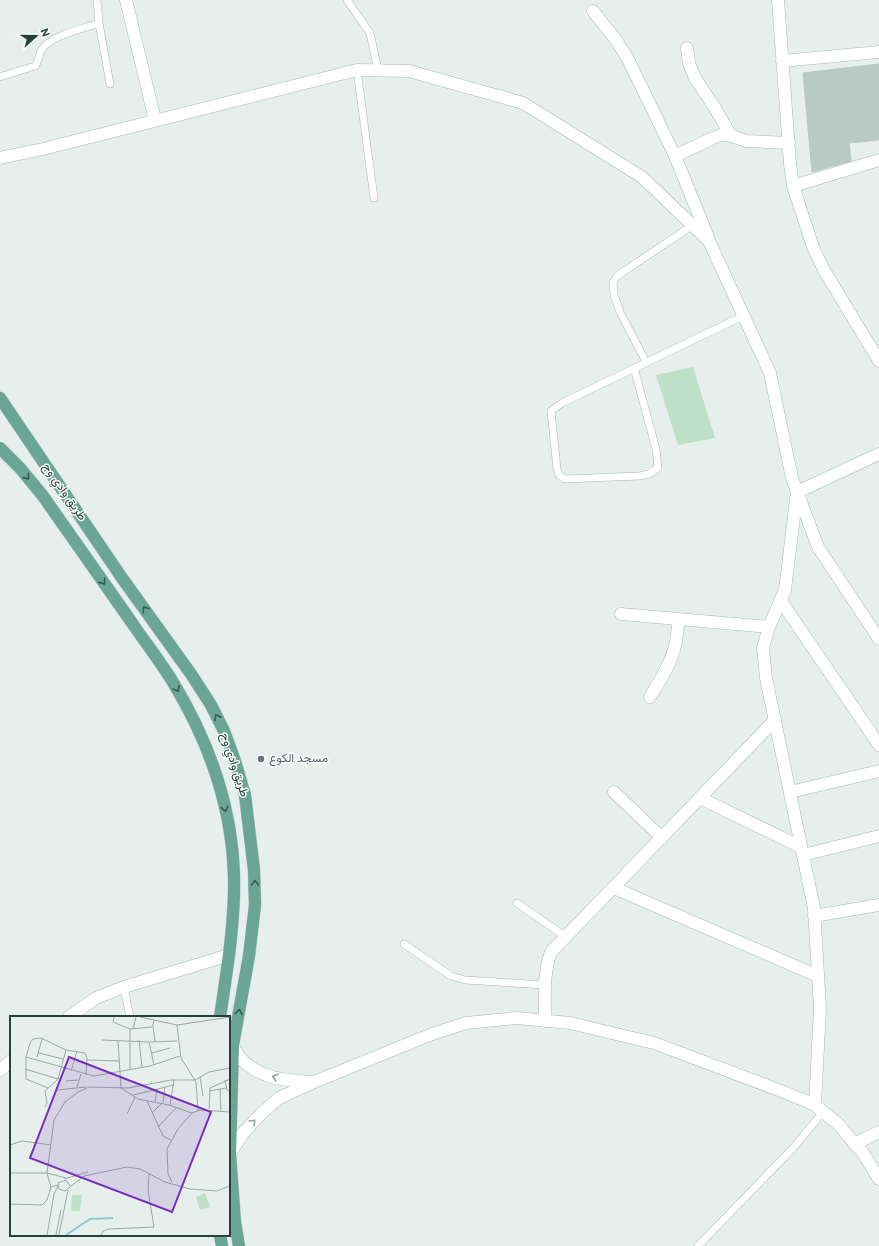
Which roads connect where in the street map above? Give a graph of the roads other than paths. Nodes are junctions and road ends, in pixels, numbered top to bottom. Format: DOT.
graph roads {
  1 [pos="97,0"];
  2 [pos="126,0"];
  3 [pos="347,0"];
  4 [pos="778,0"];
  5 [pos="593,11"];
  6 [pos="99,23"];
  7 [pos="687,48"];
  8 [pos="879,52"];
  9 [pos="782,61"];
  10 [pos="357,70"];
  11 [pos="378,70"];
  12 [pos="0,77"];
  13 [pos="110,84"];
  14 [pos="155,120"];
  15 [pos="730,136"];
  16 [pos="789,143"];
  17 [pos="675,156"];
  18 [pos="0,158"];
  19 [pos="879,160"];
  20 [pos="793,186"];
  21 [pos="374,198"];
  22 [pos="693,225"];
  23 [pos="709,241"];
  24 [pos="743,316"];
  25 [pos="879,361"];
  26 [pos="646,362"];
  27 [pos="634,368"];
  28 [pos="0,398"];
  29 [pos="0,448"];
  30 [pos="879,454"];
  31 [pos="797,492"];
  32 [pos="781,601"];
  33 [pos="621,614"];
  34 [pos="678,619"];
  35 [pos="769,626"];
  36 [pos="879,639"];
  37 [pos="650,697"];
  38 [pos="775,720"];
  39 [pos="879,745"];
  40 [pos="879,771"];
  41 [pos="614,792"];
  42 [pos="790,792"];
  43 [pos="700,798"];
  44 [pos="879,836"];
  45 [pos="662,838"];
  46 [pos="802,851"];
  47 [pos="614,888"];
  48 [pos="516,903"];
  49 [pos="879,904"];
  50 [pos="814,916"];
  51 [pos="566,937"];
  52 [pos="404,944"];
  53 [pos="229,956"];
  54 [pos="818,976"];
  55 [pos="545,985"];
  56 [pos="124,987"];
  57 [pos="70,1016"];
  58 [pos="130,1016"];
  59 [pos="220,1016"];
  60 [pos="545,1021"];
  61 [pos="233,1045"];
  62 [pos="10,1062"];
  63 [pos="0,1070"];
  64 [pos="314,1082"];
  65 [pos="819,1108"];
  66 [pos="879,1132"];
  67 [pos="854,1144"];
  68 [pos="230,1154"];
  69 [pos="879,1179"];
  70 [pos="220,1236"];
  71 [pos="222,1246"];
  72 [pos="239,1246"];
  73 [pos="698,1246"];
  1 -- 6 [label="lane"];
  2 -- 14 [label="street"];
  3 -- 11 [label="lane"];
  4 -- 9 [label="street"];
  5 -- 17 [label="street"];
  6 -- 12 [label="lane"];
  6 -- 13 [label="lane"];
  7 -- 15 [label="street"];
  8 -- 9 [label="street"];
  9 -- 16 [label="street"];
  10 -- 11 [label="street"];
  10 -- 14 [label="street"];
  10 -- 21 [label="lane"];
  11 -- 22 [label="street"];
  14 -- 18 [label="street"];
  15 -- 16 [label="street"];
  15 -- 17 [label="street"];
  16 -- 20 [label="street"];
  17 -- 23 [label="street"];
  19 -- 20 [label="street"];
  20 -- 25 [label="street"];
  22 -- 23 [label="street"];
  22 -- 26 [label="lane"];
  23 -- 24 [label="street"];
  24 -- 26 [label="lane"];
  24 -- 31 [label="street"];
  26 -- 27 [label="lane"];
  27 -- 27 [label="lane"];
  61 -- 28 [label="main road, طريق وادي وج, one-way"];
  29 -- 53 [label="main road, طريق وادي وج, one-way"];
  30 -- 31 [label="street"];
  31 -- 32 [label="street"];
  31 -- 36 [label="street"];
  32 -- 35 [label="street"];
  32 -- 39 [label="street"];
  33 -- 34 [label="street"];
  34 -- 35 [label="street"];
  34 -- 37 [label="street"];
  35 -- 38 [label="street"];
  38 -- 42 [label="street"];
  38 -- 43 [label="street"];
  40 -- 42 [label="street"];
  41 -- 45 [label="street"];
  42 -- 46 [label="street"];
  43 -- 45 [label="street"];
  43 -- 46 [label="street"];
  44 -- 46 [label="street"];
  45 -- 47 [label="street"];
  46 -- 50 [label="street"];
  47 -- 51 [label="street"];
  47 -- 54 [label="street"];
  48 -- 51 [label="lane"];
  49 -- 50 [label="street"];
  50 -- 54 [label="street"];
  51 -- 55 [label="street"];
  52 -- 55 [label="lane"];
  53 -- 56 [label="street"];
  53 -- 59 [label="main road, طريق وادي وج"];
  54 -- 65 [label="street"];
  55 -- 60 [label="street"];
  56 -- 57 [label="street"];
  56 -- 58 [label="lane"];
  60 -- 64 [label="street"];
  60 -- 65 [label="street"];
  64 -- 61 [label="street, one-way"];
  61 -- 68 [label="main road, طريق وادي وج"];
  62 -- 63 [label="street"];
  68 -- 64 [label="street, one-way"];
  65 -- 67 [label="street"];
  65 -- 73 [label="lane"];
  66 -- 67 [label="street"];
  67 -- 69 [label="street"];
  68 -- 72 [label="main road, طريق وادي وج"];
  70 -- 71 [label="main road"];
}
